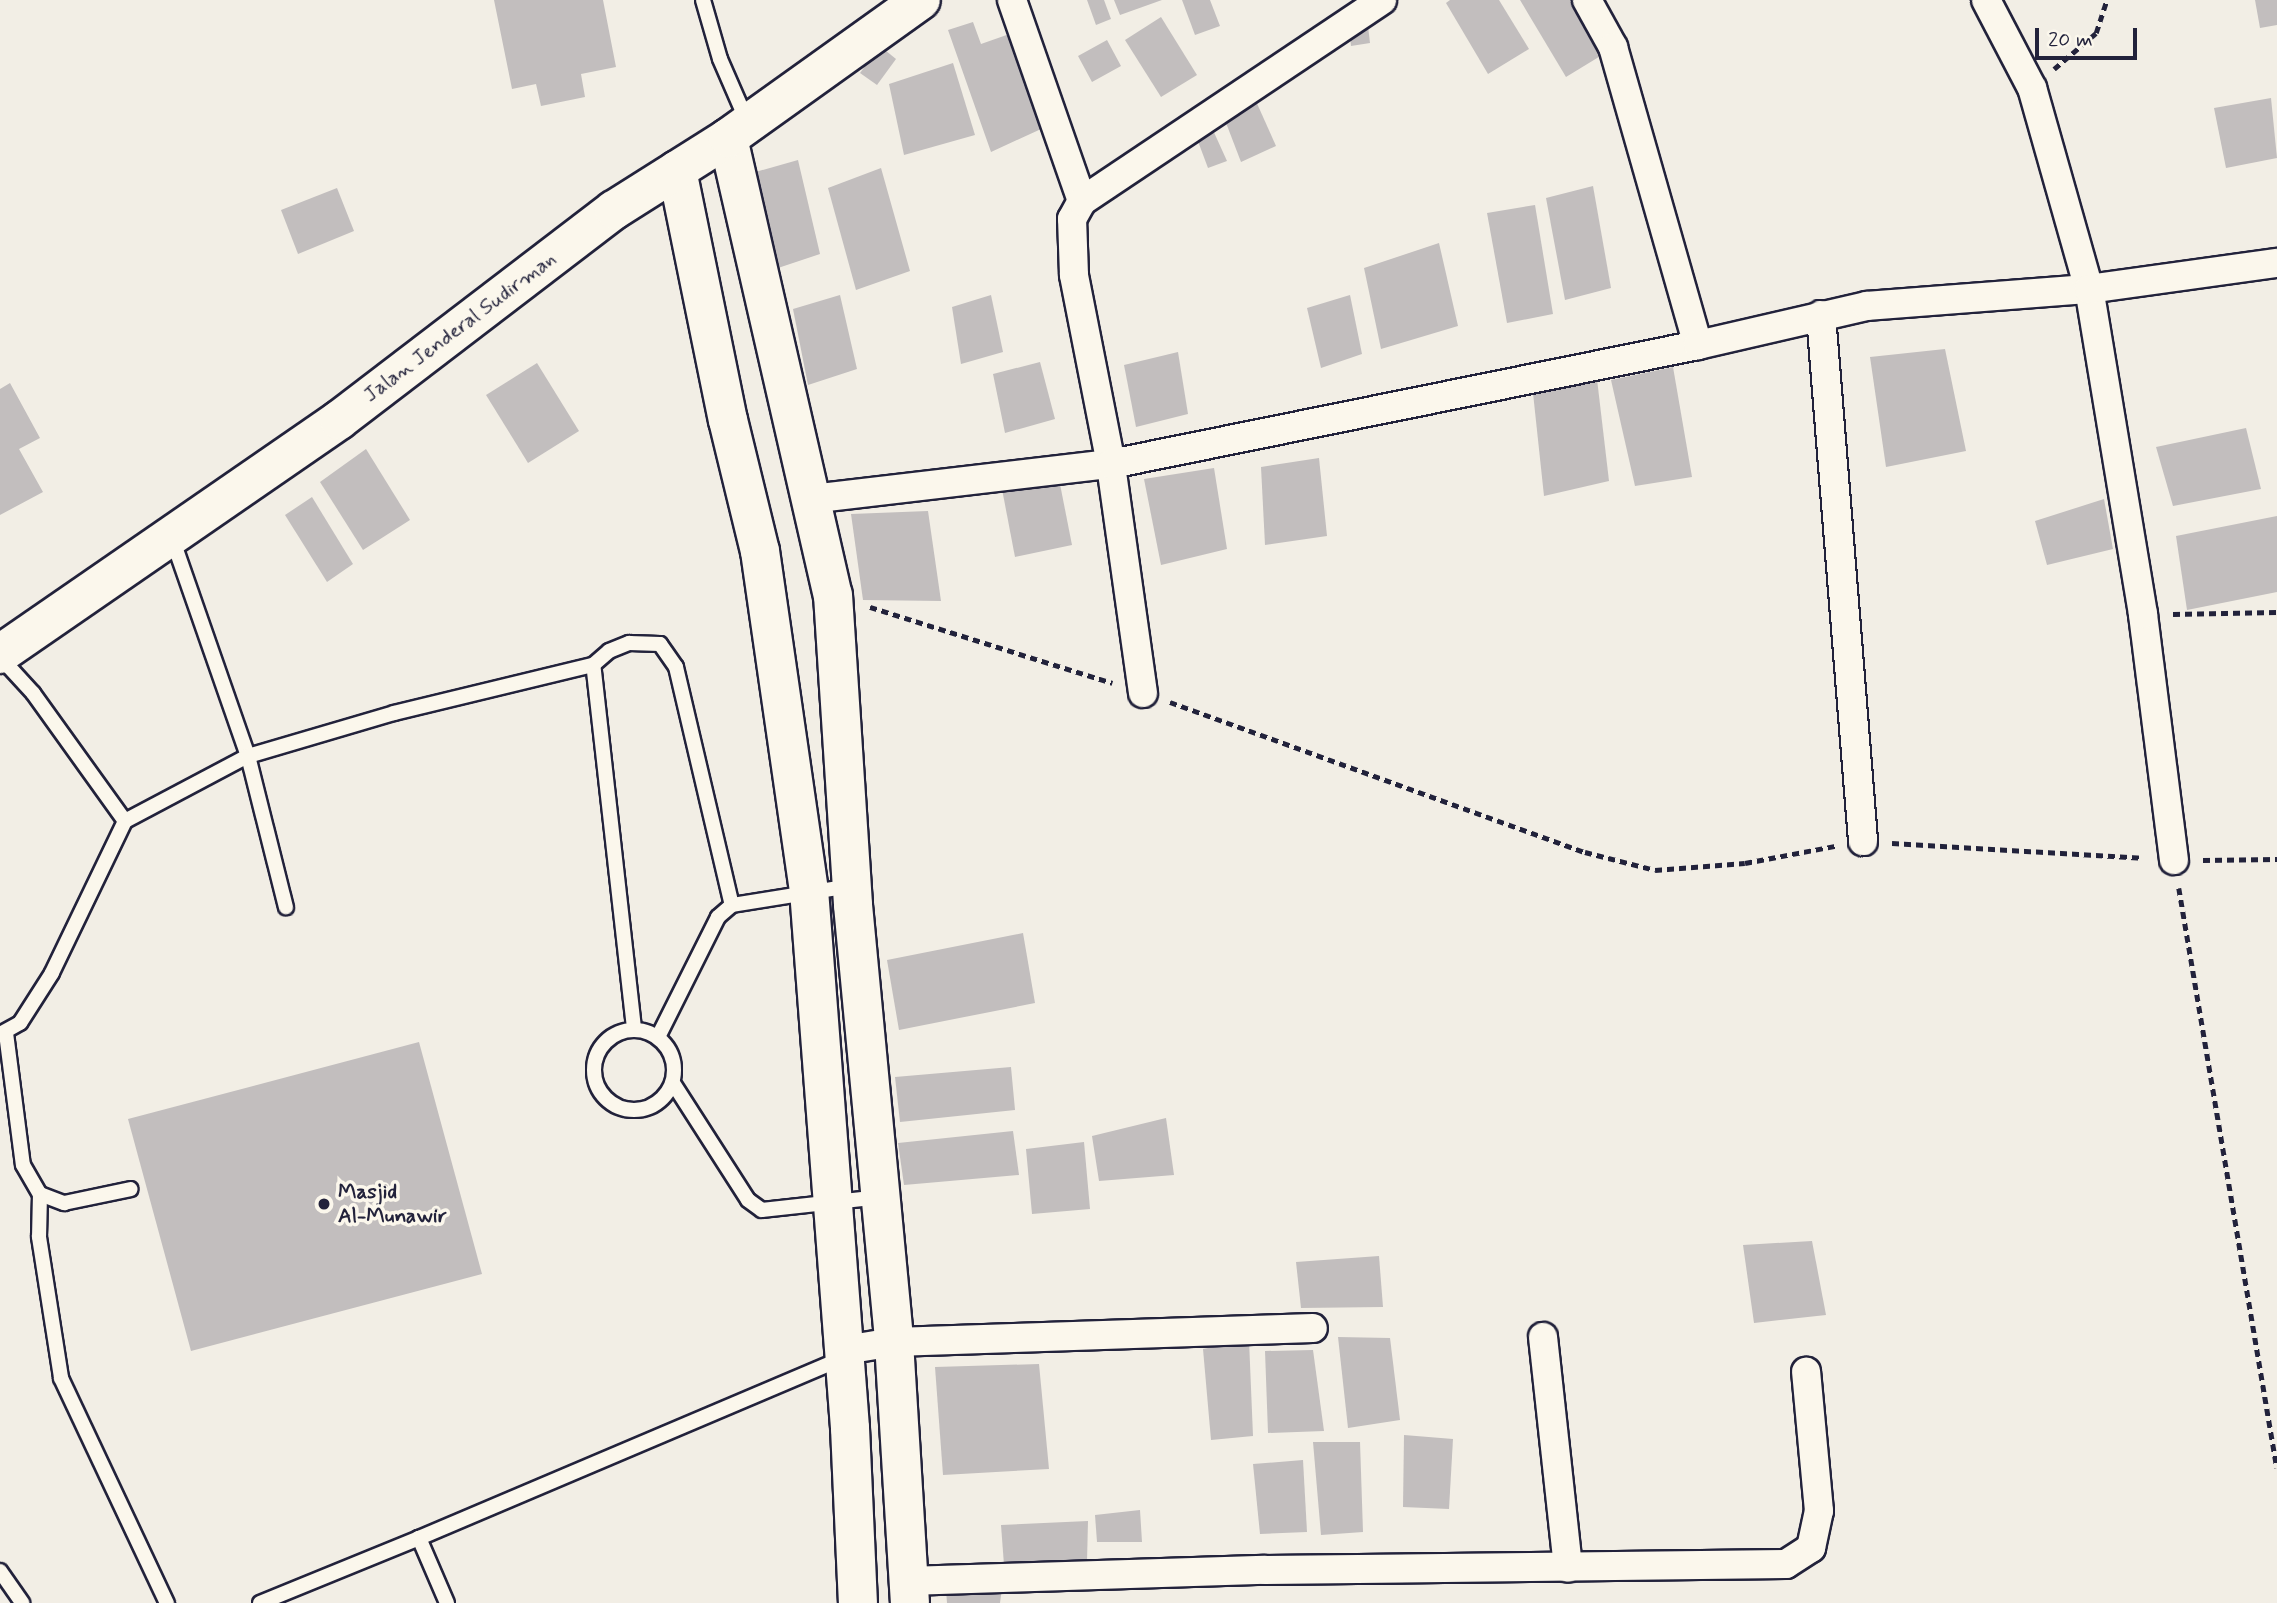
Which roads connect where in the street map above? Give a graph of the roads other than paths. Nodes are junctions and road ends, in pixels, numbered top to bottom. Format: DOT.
graph roads {
  1 [pos="703,0"];
  2 [pos="921,0"];
  3 [pos="1012,0"];
  4 [pos="1382,0"];
  5 [pos="1587,0"];
  6 [pos="1986,0"];
  7 [pos="738,131"];
  8 [pos="677,170"];
  9 [pos="1082,201"];
  10 [pos="2277,263"];
  11 [pos="2088,289"];
  12 [pos="1821,315"];
  13 [pos="1698,345"];
  14 [pos="1111,464"];
  15 [pos="810,499"];
  16 [pos="170,534"];
  17 [pos="0,655"];
  18 [pos="593,665"];
  19 [pos="1143,693"];
  20 [pos="248,756"];
  21 [pos="125,821"];
  22 [pos="1863,841"];
  23 [pos="2174,860"];
  24 [pos="852,886"];
  25 [pos="809,890"];
  26 [pos="732,905"];
  27 [pos="286,907"];
  28 [pos="634,1028"];
  29 [pos="3,1034"];
  30 [pos="658,1037"];
  31 [pos="673,1083"];
  32 [pos="131,1189"];
  33 [pos="40,1194"];
  34 [pos="880,1197"];
  35 [pos="832,1201"];
  36 [pos="1314,1328"];
  37 [pos="1543,1338"];
  38 [pos="894,1342"];
  39 [pos="845,1354"];
  40 [pos="1806,1372"];
  41 [pos="419,1538"];
  42 [pos="1569,1568"];
  43 [pos="0,1572"];
  44 [pos="909,1592"];
  45 [pos="22,1603"];
  46 [pos="167,1603"];
  47 [pos="260,1603"];
  48 [pos="447,1603"];
  49 [pos="858,1603"];
  1 -- 7 [label="lane"];
  2 -- 7 [label="main road, Jalan Jenderal Sudirman"];
  3 -- 9 [label="street"];
  4 -- 9 [label="street"];
  5 -- 13 [label="street"];
  6 -- 11 [label="street"];
  7 -- 8 [label="main road, Jalan Jenderal Sudirman"];
  7 -- 15 [label="main road"];
  8 -- 16 [label="main road, Jalan Jenderal Sudirman"];
  8 -- 25 [label="main road"];
  9 -- 14 [label="street"];
  10 -- 11 [label="street"];
  11 -- 12 [label="street"];
  11 -- 23 [label="street"];
  12 -- 13 [label="street"];
  12 -- 22 [label="street"];
  13 -- 14 [label="street"];
  14 -- 15 [label="street"];
  14 -- 19 [label="street"];
  15 -- 24 [label="main road"];
  16 -- 17 [label="main road, Jalan Jenderal Sudirman"];
  16 -- 20 [label="lane"];
  17 -- 21 [label="lane"];
  18 -- 20 [label="lane"];
  18 -- 26 [label="lane"];
  18 -- 28 [label="lane"];
  20 -- 21 [label="lane"];
  20 -- 27 [label="lane"];
  21 -- 29 [label="lane"];
  24 -- 25 [label="lane"];
  24 -- 34 [label="main road"];
  25 -- 26 [label="lane"];
  25 -- 35 [label="main road"];
  26 -- 30 [label="lane"];
  28 -- 30 [label="lane"];
  28 -- 31 [label="lane"];
  29 -- 33 [label="lane"];
  30 -- 31 [label="lane"];
  31 -- 35 [label="lane"];
  32 -- 33 [label="lane"];
  33 -- 46 [label="lane"];
  34 -- 35 [label="lane"];
  34 -- 38 [label="main road"];
  35 -- 39 [label="main road"];
  36 -- 38 [label="street"];
  37 -- 42 [label="street"];
  38 -- 39 [label="street"];
  38 -- 44 [label="main road"];
  39 -- 41 [label="lane"];
  39 -- 49 [label="main road"];
  40 -- 42 [label="street"];
  41 -- 47 [label="lane"];
  41 -- 48 [label="lane"];
  42 -- 44 [label="street"];
  43 -- 45 [label="lane"];
}
